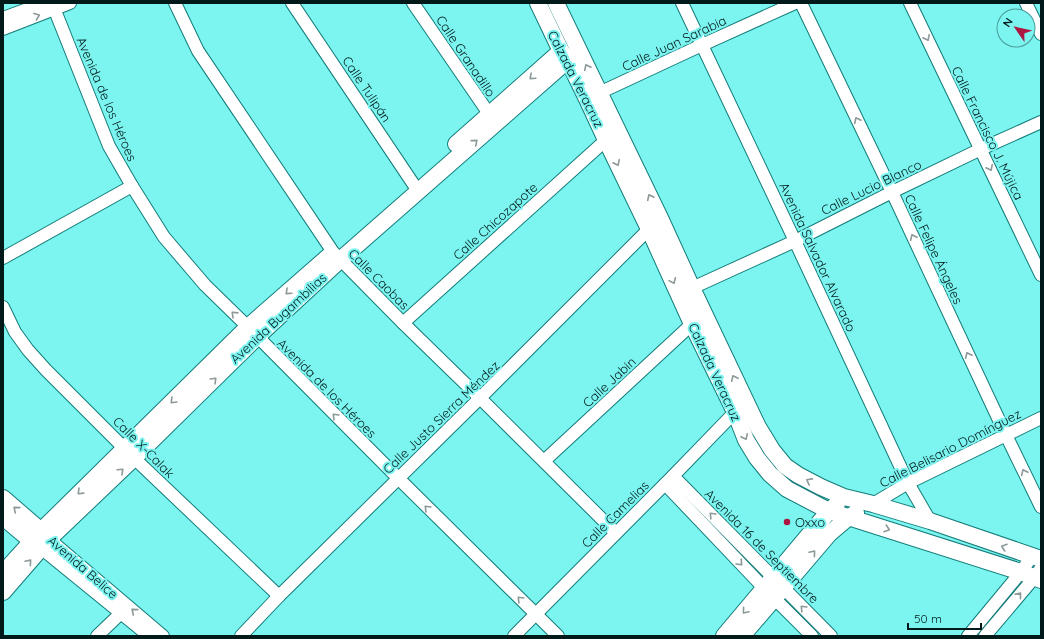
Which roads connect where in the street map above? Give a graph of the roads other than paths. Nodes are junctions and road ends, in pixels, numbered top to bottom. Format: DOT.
graph roads {
  1 [pos="70,3"];
  2 [pos="175,3"];
  3 [pos="292,3"];
  4 [pos="413,3"];
  5 [pos="538,3"];
  6 [pos="556,3"];
  7 [pos="682,3"];
  8 [pos="795,3"];
  9 [pos="801,3"];
  10 [pos="910,3"];
  11 [pos="1026,3"];
  12 [pos="50,5"];
  13 [pos="3,18"];
  14 [pos="3,29"];
  15 [pos="1041,34"];
  16 [pos="702,45"];
  17 [pos="564,55"];
  18 [pos="594,97"];
  19 [pos="493,119"];
  20 [pos="1041,122"];
  21 [pos="606,140"];
  22 [pos="981,149"];
  23 [pos="132,186"];
  24 [pos="415,187"];
  25 [pos="892,192"];
  26 [pos="655,223"];
  27 [pos="795,241"];
  28 [pos="337,256"];
  29 [pos="3,258"];
  30 [pos="1041,275"];
  31 [pos="692,288"];
  32 [pos="3,307"];
  33 [pos="403,323"];
  34 [pos="692,324"];
  35 [pos="253,332"];
  36 [pos="480,398"];
  37 [pos="735,412"];
  38 [pos="1041,418"];
  39 [pos="1006,435"];
  40 [pos="130,454"];
  41 [pos="544,461"];
  42 [pos="398,478"];
  43 [pos="669,480"];
  44 [pos="908,483"];
  45 [pos="800,496"];
  46 [pos="844,497"];
  47 [pos="3,498"];
  48 [pos="873,504"];
  49 [pos="1041,507"];
  50 [pos="828,511"];
  51 [pos="3,517"];
  52 [pos="850,517"];
  53 [pos="930,521"];
  54 [pos="616,533"];
  55 [pos="809,535"];
  56 [pos="41,540"];
  57 [pos="1035,569"];
  58 [pos="3,573"];
  59 [pos="774,588"];
  60 [pos="3,592"];
  61 [pos="279,596"];
  62 [pos="121,613"];
  63 [pos="536,614"];
  64 [pos="97,636"];
  65 [pos="149,636"];
  66 [pos="164,636"];
  67 [pos="241,636"];
  68 [pos="514,636"];
  69 [pos="558,636"];
  70 [pos="724,636"];
  71 [pos="742,636"];
  72 [pos="812,636"];
  73 [pos="830,636"];
  74 [pos="969,636"];
  75 [pos="985,636"];
  1 -- 12 [label="street"];
  2 -- 28 [label="street, Calle Caobas"];
  3 -- 24 [label="street, Calle Tulipán"];
  4 -- 19 [label="street, Calle Granadillo"];
  5 -- 17 [label="main road, Calzada Veracruz"];
  18 -- 6 [label="main road, Calzada Veracruz, one-way"];
  7 -- 16 [label="street, Avenida Salvador Alvarado"];
  8 -- 16 [label="street, Calle Juan Sarabia"];
  25 -- 9 [label="street, Calle Felipe Ángeles, one-way"];
  10 -- 22 [label="street, Calle Francisco J. Mújica, one-way"];
  11 -- 15 [label="street"];
  12 -- 13 [label="street"];
  14 -- 12 [label="street, one-way"];
  12 -- 23 [label="street, Avenida de los Héroes"];
  16 -- 18 [label="street, Calle Juan Sarabia"];
  16 -- 27 [label="street, Avenida Salvador Alvarado"];
  17 -- 18 [label="main road, Calzada Veracruz"];
  17 -- 19 [label="main road, Avenida Bugambilias"];
  18 -- 21 [label="main road, Calzada Veracruz"];
  26 -- 18 [label="main road, Calzada Veracruz, one-way"];
  19 -- 24 [label="main road, Avenida Bugambilias"];
  20 -- 22 [label="street, Calle Lucio Blanco"];
  21 -- 26 [label="main road, Calzada Veracruz, one-way"];
  21 -- 33 [label="street, Calle Chicozapote"];
  22 -- 25 [label="street, Calle Lucio Blanco"];
  22 -- 30 [label="street, Calle Francisco J. Mújica, one-way"];
  23 -- 29 [label="street"];
  35 -- 23 [label="street, Avenida de los Héroes, one-way"];
  24 -- 28 [label="main road, Avenida Bugambilias"];
  25 -- 27 [label="street, Calle Lucio Blanco"];
  39 -- 25 [label="street, Calle Felipe Ángeles, one-way"];
  26 -- 31 [label="main road, Calzada Veracruz"];
  26 -- 34 [label="main road, Calzada Veracruz, one-way"];
  26 -- 36 [label="street, Calle Justo Sierra Méndez"];
  27 -- 31 [label="street, Calle Lucio Blanco"];
  27 -- 44 [label="street, Avenida Salvador Alvarado"];
  28 -- 33 [label="street, Calle Caobas"];
  28 -- 35 [label="main road, Avenida Bugambilias"];
  46 -- 31 [label="main road, Calzada Veracruz, one-way"];
  32 -- 40 [label="street, Calle X-Calak"];
  33 -- 36 [label="street, Calle Caobas"];
  34 -- 37 [label="main road, Calzada Veracruz"];
  34 -- 41 [label="street, Calle Jabin"];
  35 -- 40 [label="main road, Avenida Bugambilias"];
  42 -- 35 [label="street, Avenida de los Héroes, one-way"];
  36 -- 41 [label="street, Calle Caobas"];
  36 -- 42 [label="street, Calle Justo Sierra Méndez"];
  37 -- 43 [label="street, Calle Camelias"];
  37 -- 45 [label="main road, Calzada Veracruz, one-way"];
  38 -- 39 [label="street, Calle Belisario Domínguez"];
  39 -- 44 [label="street, Calle Belisario Domínguez"];
  49 -- 39 [label="street, Calle Felipe Ángeles, one-way"];
  40 -- 56 [label="main road, Avenida Bugambilias"];
  40 -- 61 [label="street, Calle X-Calak"];
  41 -- 54 [label="street, Calle Caobas"];
  42 -- 61 [label="street, Calle Justo Sierra Méndez"];
  63 -- 42 [label="street, Avenida de los Héroes, one-way"];
  43 -- 54 [label="street, Calle Camelias"];
  43 -- 59 [label="street, Avenida 16 de Septiembre"];
  44 -- 48 [label="street, Calle Belisario Domínguez"];
  44 -- 53 [label="street, Avenida Salvador Alvarado"];
  45 -- 50 [label="main road, Calzada Veracruz"];
  45 -- 55 [label="main road"];
  46 -- 48 [label="main road, Calzada Veracruz"];
  46 -- 50 [label="main road"];
  56 -- 47 [label="main road, Avenida Belice, one-way"];
  48 -- 52 [label="main road"];
  48 -- 53 [label="main road, Calzada Veracruz"];
  50 -- 52 [label="main road, Calzada Veracruz"];
  50 -- 55 [label="main road"];
  51 -- 56 [label="main road, Avenida Belice"];
  52 -- 57 [label="main road, Calzada Veracruz, one-way"];
  59 -- 52 [label="main road, one-way"];
  57 -- 53 [label="main road, Calzada Veracruz, one-way"];
  54 -- 63 [label="street, Calle Camelias"];
  55 -- 59 [label="main road"];
  56 -- 58 [label="main road, Avenida Bugambilias"];
  60 -- 56 [label="main road, Avenida Bugambilias, one-way"];
  56 -- 62 [label="street, Avenida Belice"];
  66 -- 56 [label="street, Avenida Belice, one-way"];
  57 -- 74 [label="street"];
  75 -- 57 [label="street, one-way"];
  59 -- 70 [label="main road, one-way"];
  59 -- 71 [label="main road"];
  59 -- 72 [label="street, Avenida 16 de Septiembre"];
  73 -- 59 [label="street, Avenida 16 de Septiembre, one-way"];
  61 -- 67 [label="street, Calle Justo Sierra Méndez"];
  62 -- 64 [label="street"];
  62 -- 65 [label="street, Avenida Belice"];
  63 -- 68 [label="street, Calle Camelias"];
  63 -- 69 [label="street, Avenida de los Héroes"];
}
